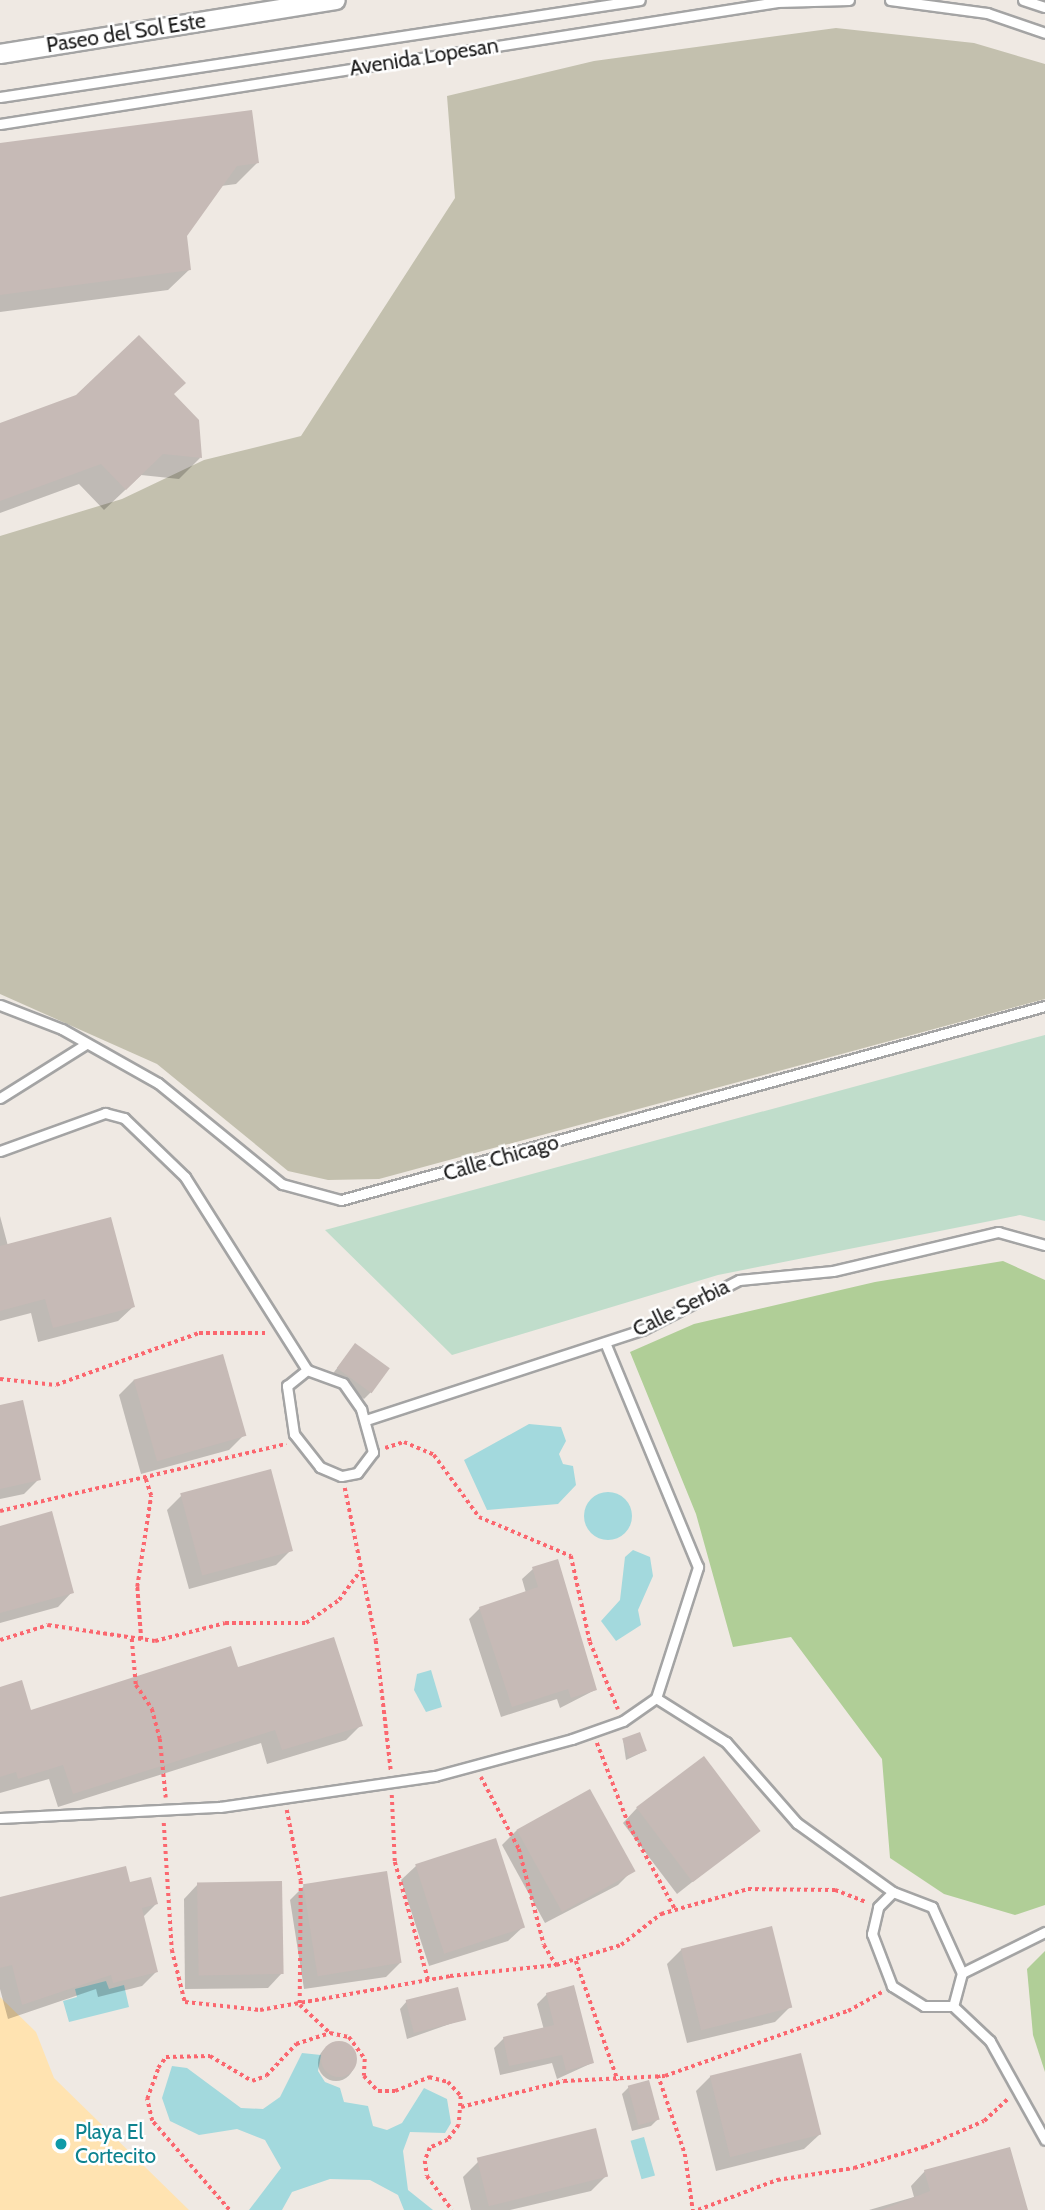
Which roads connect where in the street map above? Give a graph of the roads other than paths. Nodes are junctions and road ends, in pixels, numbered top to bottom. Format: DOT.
graph roads {
  1 [pos="336,0"];
  2 [pos="640,0"];
  3 [pos="849,0"];
  4 [pos="890,0"];
  5 [pos="1023,0"];
  6 [pos="1045,7"];
  7 [pos="1045,33"];
  8 [pos="0,54"];
  9 [pos="0,97"];
  10 [pos="0,124"];
  11 [pos="0,1005"];
  12 [pos="1045,1006"];
  13 [pos="86,1044"];
  14 [pos="0,1098"];
  15 [pos="0,1152"];
  16 [pos="1045,1245"];
  17 [pos="605,1342"];
  18 [pos="307,1370"];
  19 [pos="366,1420"];
  20 [pos="656,1698"];
  21 [pos="0,1818"];
  22 [pos="893,1892"];
  23 [pos="1045,1932"];
  24 [pos="962,1973"];
  25 [pos="953,2006"];
  26 [pos="1045,2140"];
  1 -- 8 [label="street, Paseo del Sol Este"];
  2 -- 9 [label="lane, Avenida Lopesan"];
  3 -- 10 [label="lane, Avenida Lopesan"];
  4 -- 7 [label="lane"];
  5 -- 6 [label="lane"];
  11 -- 13 [label="lane, Calle Chicago"];
  12 -- 13 [label="lane, Calle Chicago"];
  13 -- 14 [label="lane"];
  15 -- 18 [label="lane"];
  16 -- 17 [label="lane, Calle Serbia"];
  17 -- 19 [label="lane, Calle Serbia"];
  17 -- 20 [label="lane"];
  18 -- 19 [label="lane"];
  18 -- 19 [label="lane"];
  20 -- 21 [label="lane"];
  20 -- 22 [label="lane"];
  22 -- 24 [label="lane"];
  22 -- 25 [label="lane"];
  23 -- 24 [label="lane"];
  24 -- 25 [label="lane"];
  25 -- 26 [label="lane"];
}
